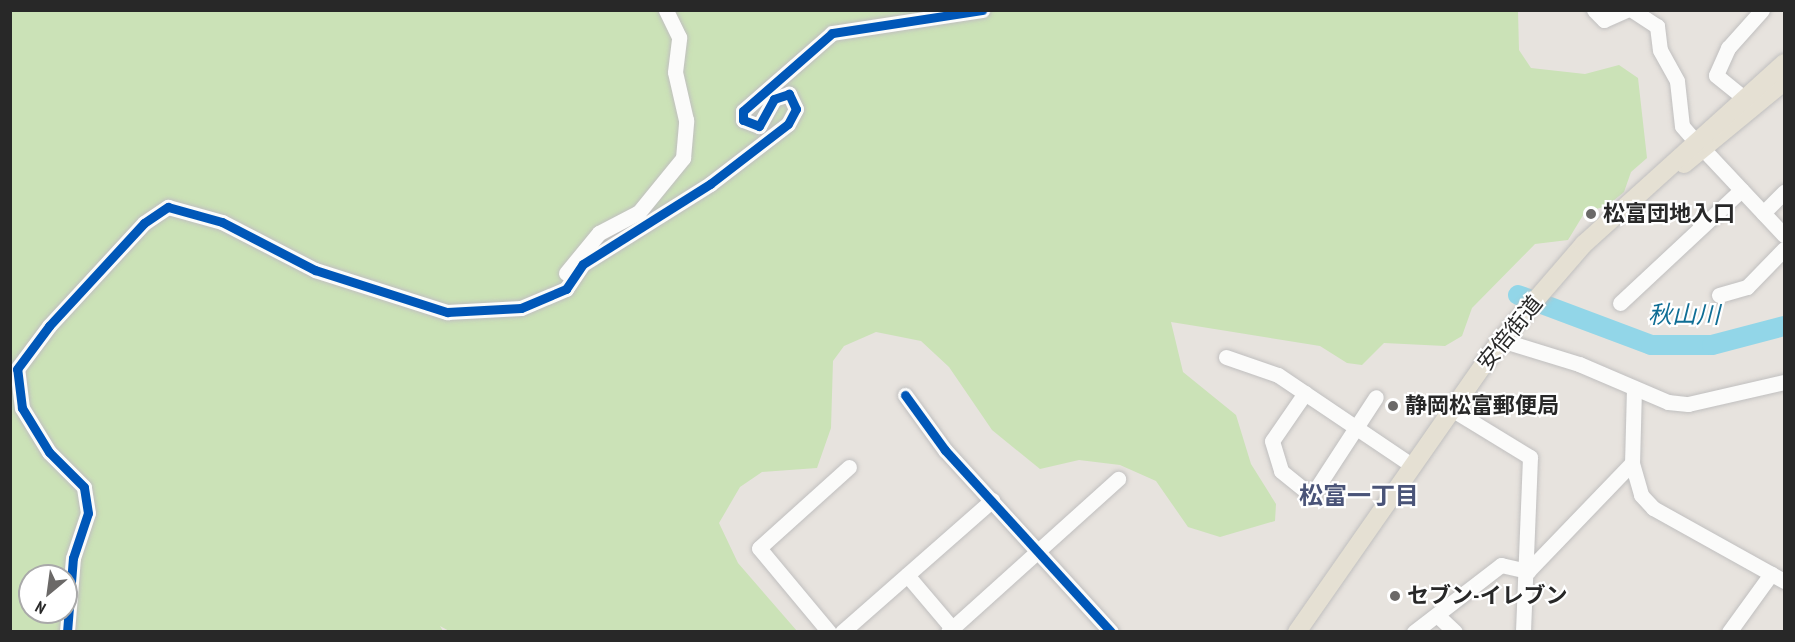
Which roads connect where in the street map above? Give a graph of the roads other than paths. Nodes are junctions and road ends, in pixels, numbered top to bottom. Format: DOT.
graph roads {
  1 [pos="666,10"];
  2 [pos="981,10"];
  3 [pos="1626,10"];
  4 [pos="1632,10"];
  5 [pos="1762,10"];
  6 [pos="1595,11"];
  7 [pos="1785,63"];
  8 [pos="1785,82"];
  9 [pos="1744,98"];
  10 [pos="1700,146"];
  11 [pos="1741,190"];
  12 [pos="1785,192"];
  13 [pos="1763,213"];
  14 [pos="1785,235"];
  15 [pos="1785,249"];
  16 [pos="555,291"];
  17 [pos="1719,295"];
  18 [pos="1620,303"];
  19 [pos="1501,340"];
  20 [pos="1226,357"];
  21 [pos="1785,382"];
  22 [pos="1634,388"];
  23 [pos="1305,393"];
  24 [pos="905,395"];
  25 [pos="1376,397"];
  26 [pos="1453,410"];
  27 [pos="1356,428"];
  28 [pos="1632,463"];
  29 [pos="1413,466"];
  30 [pos="849,467"];
  31 [pos="1118,479"];
  32 [pos="992,500"];
  33 [pos="1038,551"];
  34 [pos="1528,571"];
  35 [pos="907,575"];
  36 [pos="1778,577"];
  37 [pos="1438,616"];
  38 [pos="950,630"];
  39 [pos="66,632"];
  40 [pos="829,632"];
  41 [pos="842,632"];
  42 [pos="1111,632"];
  43 [pos="1297,632"];
  44 [pos="1414,632"];
  45 [pos="1455,632"];
  46 [pos="1523,632"];
  47 [pos="1729,632"];
  1 -- 16 [label="street"];
  2 -- 16 [label="street"];
  3 -- 6 [label="street"];
  4 -- 10 [label="street"];
  5 -- 9 [label="street"];
  7 -- 9 [label="main road, 安倍街道"];
  8 -- 10 [label="main road, 安倍街道"];
  9 -- 10 [label="main road, 安倍街道"];
  10 -- 11 [label="street"];
  10 -- 19 [label="main road, 安倍街道"];
  11 -- 13 [label="street"];
  11 -- 18 [label="street"];
  12 -- 13 [label="street"];
  13 -- 14 [label="street"];
  15 -- 17 [label="street"];
  16 -- 39 [label="street"];
  19 -- 22 [label="street"];
  19 -- 26 [label="main road, 安倍街道"];
  20 -- 23 [label="street"];
  21 -- 22 [label="street"];
  22 -- 28 [label="street"];
  23 -- 27 [label="street"];
  23 -- 27 [label="street"];
  24 -- 32 [label="street"];
  25 -- 27 [label="street"];
  26 -- 29 [label="main road, 安倍街道"];
  26 -- 34 [label="street"];
  27 -- 29 [label="street"];
  28 -- 34 [label="street"];
  28 -- 36 [label="street"];
  29 -- 43 [label="main road, 安倍街道"];
  30 -- 40 [label="street"];
  31 -- 33 [label="street"];
  32 -- 33 [label="street"];
  32 -- 35 [label="street"];
  33 -- 38 [label="street"];
  33 -- 42 [label="street"];
  34 -- 37 [label="street"];
  34 -- 46 [label="street"];
  35 -- 38 [label="street"];
  35 -- 41 [label="street"];
  36 -- 47 [label="street"];
  37 -- 44 [label="street"];
  37 -- 45 [label="street"];
}
